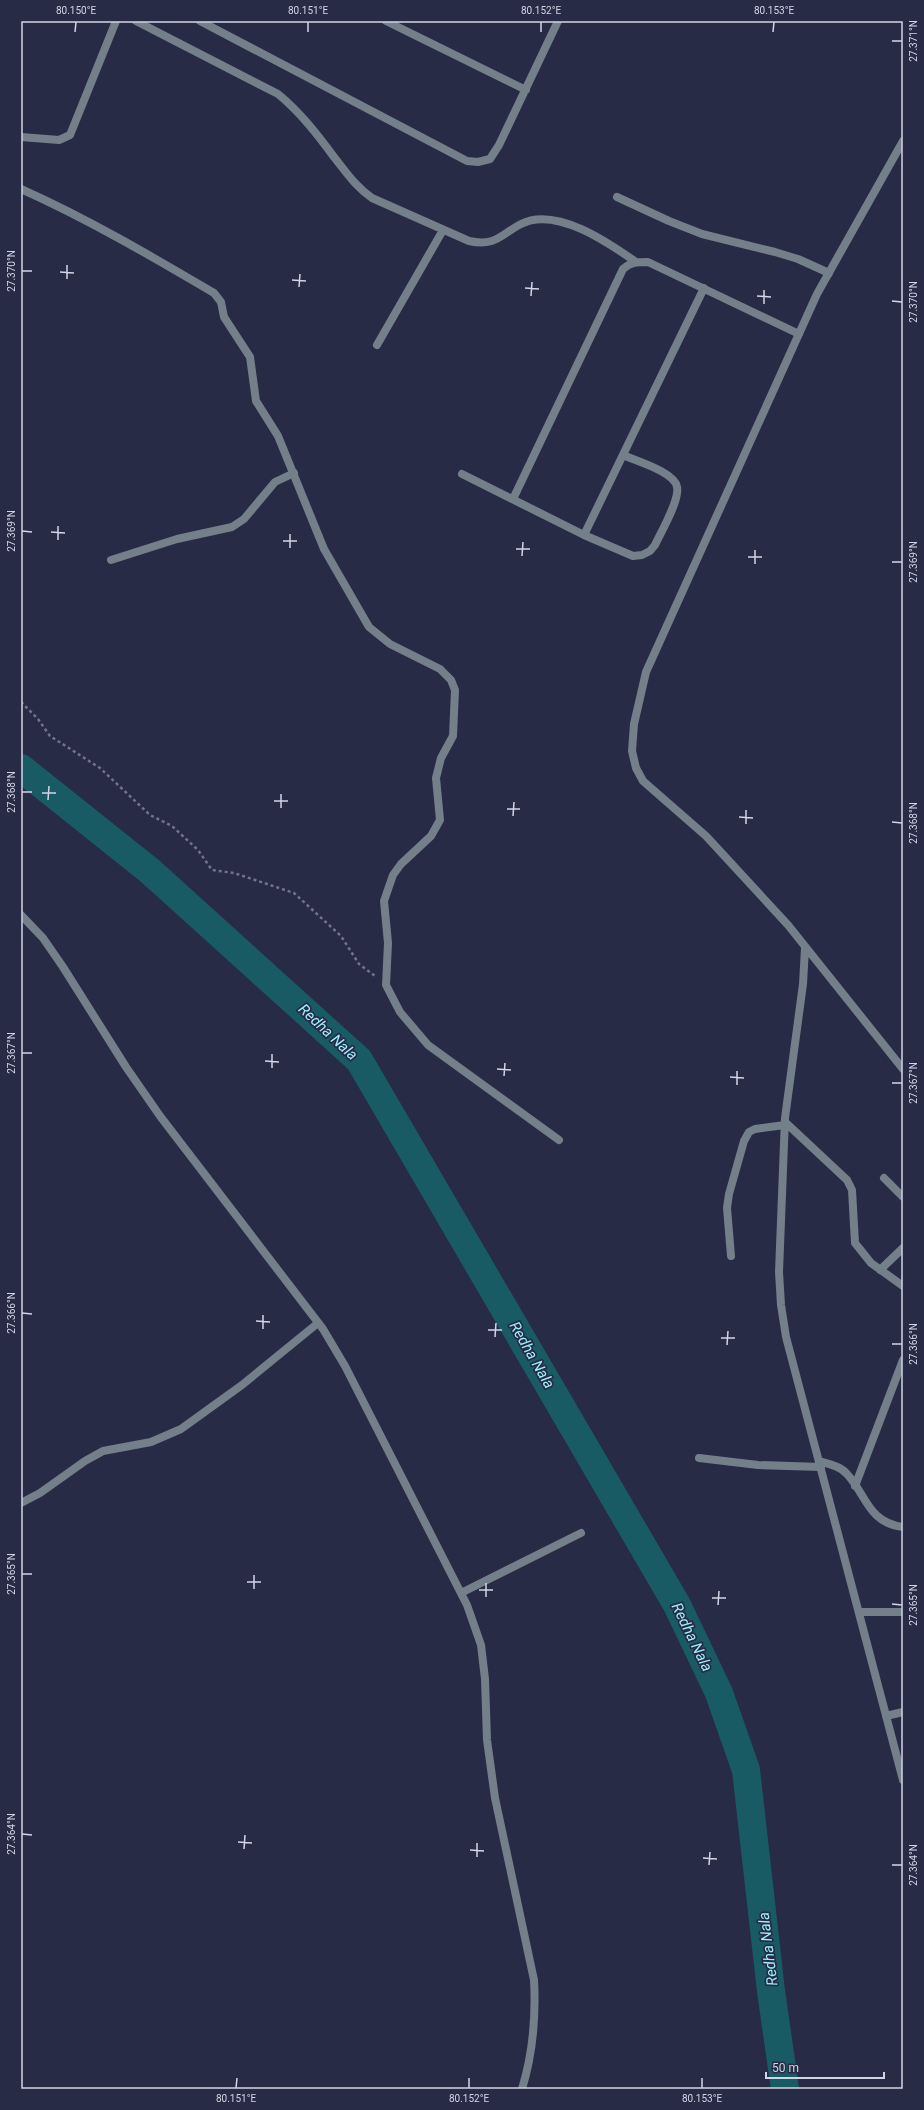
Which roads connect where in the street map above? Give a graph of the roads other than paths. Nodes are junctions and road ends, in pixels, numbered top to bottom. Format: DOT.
graph roads {
  1 [pos="116,21"];
  2 [pos="136,21"];
  3 [pos="200,21"];
  4 [pos="386,21"];
  5 [pos="558,21"];
  6 [pos="526,90"];
  7 [pos="21,136"];
  8 [pos="903,141"];
  9 [pos="21,189"];
  10 [pos="618,197"];
  11 [pos="443,230"];
  12 [pos="636,262"];
  13 [pos="829,273"];
  14 [pos="704,288"];
  15 [pos="799,334"];
  16 [pos="377,345"];
  17 [pos="623,455"];
  18 [pos="294,473"];
  19 [pos="462,474"];
  20 [pos="513,499"];
  21 [pos="584,535"];
  22 [pos="111,560"];
  23 [pos="21,915"];
  24 [pos="805,948"];
  25 [pos="903,1069"];
  26 [pos="785,1124"];
  27 [pos="559,1140"];
  28 [pos="884,1178"];
  29 [pos="903,1197"];
  30 [pos="903,1248"];
  31 [pos="732,1256"];
  32 [pos="880,1270"];
  33 [pos="903,1286"];
  34 [pos="318,1323"];
  35 [pos="903,1360"];
  36 [pos="699,1458"];
  37 [pos="820,1464"];
  38 [pos="855,1486"];
  39 [pos="21,1503"];
  40 [pos="903,1527"];
  41 [pos="581,1533"];
  42 [pos="460,1593"];
  43 [pos="859,1612"];
  44 [pos="903,1612"];
  45 [pos="903,1712"];
  46 [pos="886,1716"];
  47 [pos="903,1780"];
  48 [pos="522,2089"];
  1 -- 7 [label="street"];
  2 -- 11 [label="street"];
  3 -- 6 [label="street"];
  4 -- 6 [label="street"];
  5 -- 6 [label="street"];
  8 -- 13 [label="street"];
  9 -- 18 [label="street"];
  10 -- 13 [label="street"];
  11 -- 12 [label="street"];
  11 -- 16 [label="street"];
  12 -- 14 [label="street"];
  12 -- 20 [label="street"];
  13 -- 15 [label="street"];
  14 -- 15 [label="street"];
  14 -- 17 [label="street"];
  15 -- 24 [label="street"];
  17 -- 21 [label="street"];
  17 -- 21 [label="street"];
  18 -- 22 [label="street"];
  18 -- 27 [label="street"];
  19 -- 20 [label="street"];
  20 -- 21 [label="street"];
  23 -- 34 [label="street"];
  24 -- 25 [label="street"];
  24 -- 26 [label="street"];
  26 -- 31 [label="street"];
  26 -- 32 [label="street"];
  26 -- 37 [label="street"];
  28 -- 29 [label="street"];
  30 -- 32 [label="street"];
  32 -- 33 [label="street"];
  34 -- 39 [label="street"];
  34 -- 42 [label="street"];
  35 -- 38 [label="street"];
  36 -- 37 [label="street"];
  37 -- 38 [label="street"];
  37 -- 43 [label="street"];
  38 -- 40 [label="street"];
  41 -- 42 [label="street"];
  42 -- 48 [label="street"];
  43 -- 44 [label="street"];
  43 -- 46 [label="street"];
  45 -- 46 [label="street"];
  46 -- 47 [label="street"];
}
